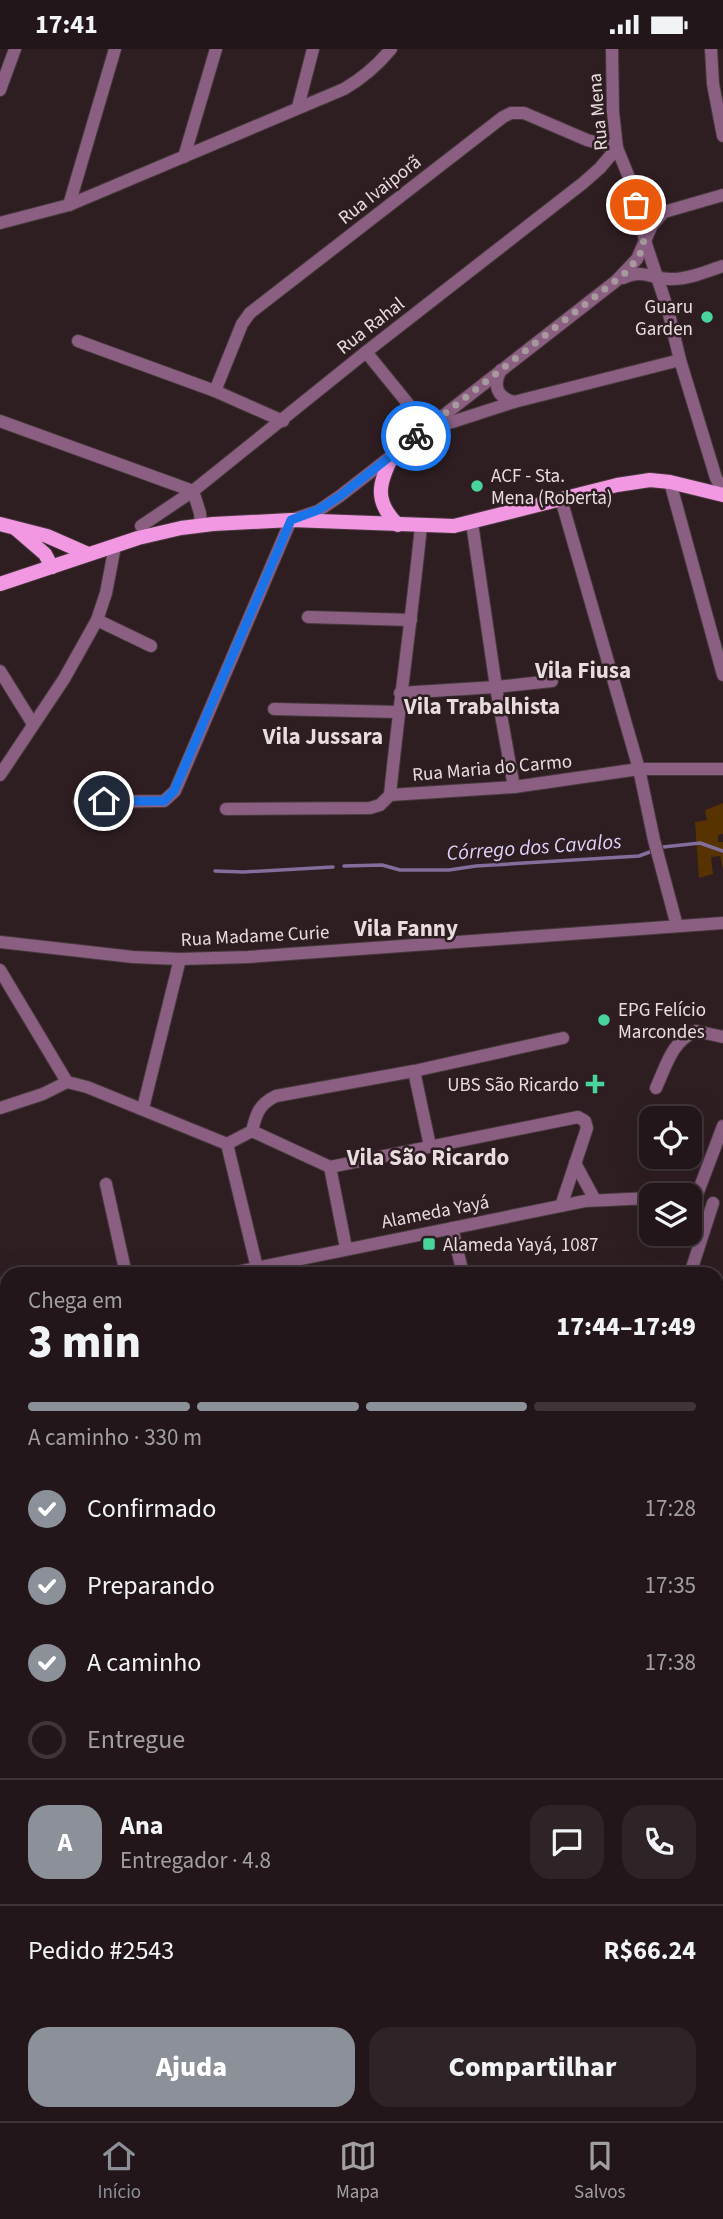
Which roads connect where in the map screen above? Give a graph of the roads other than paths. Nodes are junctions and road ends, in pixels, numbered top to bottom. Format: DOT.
graph roads {
  1 [pos="15,49"];
  2 [pos="116,49"];
  3 [pos="216,49"];
  4 [pos="313,49"];
  5 [pos="391,49"];
  6 [pos="612,49"];
  7 [pos="711,49"];
  8 [pos="0,90"];
  9 [pos="298,107"];
  10 [pos="723,136"];
  11 [pos="617,148"];
  12 [pos="184,157"];
  13 [pos="635,192"];
  14 [pos="723,195"];
  15 [pos="69,205"];
  16 [pos="664,212"];
  17 [pos="0,223"];
  18 [pos="645,241"];
  19 [pos="723,266"];
  20 [pos="657,276"];
  21 [pos="688,277"];
  22 [pos="616,281"];
  23 [pos="668,310"];
  24 [pos="78,341"];
  25 [pos="366,352"];
  26 [pos="680,360"];
  27 [pos="502,369"];
  28 [pos="215,391"];
  29 [pos="514,402"];
  30 [pos="0,421"];
  31 [pos="283,421"];
  32 [pos="427,427"];
  33 [pos="393,455"];
  34 [pos="670,482"];
  35 [pos="193,491"];
  36 [pos="723,493"];
  37 [pos="561,499"];
  38 [pos="291,520"];
  39 [pos="205,521"];
  40 [pos="472,523"];
  41 [pos="0,524"];
  42 [pos="398,525"];
  43 [pos="141,526"];
  44 [pos="421,526"];
  45 [pos="16,529"];
  46 [pos="115,546"];
  47 [pos="88,554"];
  48 [pos="52,567"];
  49 [pos="0,584"];
  50 [pos="308,617"];
  51 [pos="97,620"];
  52 [pos="411,620"];
  53 [pos="723,626"];
  54 [pos="709,627"];
  55 [pos="151,646"];
  56 [pos="0,671"];
  57 [pos="723,675"];
  58 [pos="552,681"];
  59 [pos="496,687"];
  60 [pos="400,693"];
  61 [pos="274,709"];
  62 [pos="398,712"];
  63 [pos="33,724"];
  64 [pos="639,769"];
  65 [pos="723,769"];
  66 [pos="0,775"];
  67 [pos="514,787"];
  68 [pos="390,795"];
  69 [pos="79,802"];
  70 [pos="226,809"];
  71 [pos="723,923"];
  72 [pos="677,926"];
  73 [pos="0,942"];
  74 [pos="180,959"];
  75 [pos="0,970"];
  76 [pos="723,1037"];
  77 [pos="563,1038"];
  78 [pos="414,1071"];
  79 [pos="66,1083"];
  80 [pos="656,1088"];
  81 [pos="0,1108"];
  82 [pos="143,1108"];
  83 [pos="723,1126"];
  84 [pos="252,1131"];
  85 [pos="227,1144"];
  86 [pos="430,1146"];
  87 [pos="575,1163"];
  88 [pos="330,1167"];
  89 [pos="699,1183"];
  90 [pos="106,1184"];
  91 [pos="639,1198"];
  92 [pos="595,1200"];
  93 [pos="718,1205"];
  94 [pos="561,1206"];
  95 [pos="452,1228"];
  96 [pos="346,1248"];
  97 [pos="124,1267"];
  98 [pos="257,1267"];
  99 [pos="261,1267"];
  100 [pos="461,1267"];
  101 [pos="693,1267"];
  1 -- 8 [label="street"];
  2 -- 15 [label="street"];
  3 -- 12 [label="street"];
  4 -- 9 [label="street"];
  5 -- 9 [label="street"];
  6 -- 11 [label="street, Rua Mena"];
  7 -- 10 [label="street"];
  9 -- 12 [label="street"];
  11 -- 13 [label="street, Rua Mena"];
  11 -- 25 [label="street, Rua Rahal"];
  11 -- 28 [label="street, Rua Ivaiporã"];
  12 -- 15 [label="street"];
  13 -- 16 [label="street"];
  13 -- 18 [label="street, Rua Mena"];
  14 -- 16 [label="street"];
  15 -- 17 [label="street"];
  16 -- 18 [label="street"];
  18 -- 20 [label="street, Rua Mena"];
  18 -- 22 [label="street"];
  19 -- 21 [label="street"];
  20 -- 21 [label="street"];
  20 -- 22 [label="street"];
  20 -- 23 [label="street, Rua Mena"];
  21 -- 23 [label="street"];
  22 -- 27 [label="street"];
  23 -- 26 [label="street, Rua Mena"];
  24 -- 28 [label="street"];
  25 -- 31 [label="street, Rua Rahal"];
  25 -- 32 [label="street"];
  26 -- 29 [label="street"];
  26 -- 36 [label="street, Rua Mena"];
  27 -- 29 [label="street"];
  27 -- 32 [label="street"];
  28 -- 31 [label="street"];
  29 -- 32 [label="street"];
  30 -- 35 [label="street"];
  31 -- 35 [label="street, Rua Rahal"];
  32 -- 33 [label="street"];
  33 -- 38 [label="street"];
  33 -- 42 [label="main road"];
  34 -- 36 [label="main road"];
  34 -- 37 [label="main road"];
  34 -- 54 [label="street"];
  35 -- 39 [label="street"];
  35 -- 43 [label="street, Rua Rahal"];
  37 -- 40 [label="main road"];
  37 -- 64 [label="street"];
  38 -- 39 [label="main road"];
  38 -- 42 [label="main road"];
  38 -- 69 [label="street"];
  39 -- 46 [label="main road"];
  40 -- 44 [label="main road"];
  40 -- 59 [label="street"];
  41 -- 45 [label="main road"];
  42 -- 44 [label="main road"];
  44 -- 52 [label="street"];
  45 -- 47 [label="main road"];
  45 -- 48 [label="main road"];
  46 -- 47 [label="main road"];
  46 -- 51 [label="street"];
  47 -- 48 [label="main road"];
  48 -- 49 [label="main road"];
  50 -- 52 [label="street"];
  51 -- 55 [label="street"];
  51 -- 63 [label="street"];
  52 -- 60 [label="street"];
  53 -- 54 [label="street"];
  54 -- 57 [label="street"];
  56 -- 63 [label="street"];
  58 -- 59 [label="street"];
  59 -- 60 [label="street"];
  59 -- 67 [label="street"];
  60 -- 62 [label="street"];
  61 -- 62 [label="street"];
  62 -- 68 [label="street"];
  63 -- 66 [label="street"];
  64 -- 65 [label="street, Rua Maria do Carmo"];
  64 -- 67 [label="street, Rua Maria do Carmo"];
  64 -- 72 [label="street"];
  67 -- 68 [label="street, Rua Maria do Carmo"];
  68 -- 70 [label="street, Rua Maria do Carmo"];
  71 -- 72 [label="street, Rua Madame Curie"];
  72 -- 74 [label="street, Rua Madame Curie"];
  73 -- 74 [label="street, Rua Madame Curie"];
  74 -- 82 [label="street"];
  75 -- 79 [label="street"];
  76 -- 80 [label="street"];
  77 -- 78 [label="street"];
  78 -- 84 [label="street"];
  78 -- 86 [label="street"];
  79 -- 81 [label="street"];
  79 -- 82 [label="street"];
  82 -- 85 [label="street"];
  83 -- 89 [label="street"];
  84 -- 85 [label="street"];
  84 -- 88 [label="street"];
  85 -- 98 [label="street"];
  86 -- 87 [label="street"];
  86 -- 88 [label="street"];
  87 -- 92 [label="street"];
  87 -- 94 [label="street"];
  88 -- 96 [label="street"];
  90 -- 97 [label="street"];
  91 -- 92 [label="street, Alameda Yayá"];
  92 -- 94 [label="street, Alameda Yayá"];
  93 -- 101 [label="street"];
  94 -- 95 [label="street, Alameda Yayá"];
  95 -- 96 [label="street, Alameda Yayá"];
  95 -- 100 [label="street"];
  96 -- 99 [label="street, Alameda Yayá"];
}
